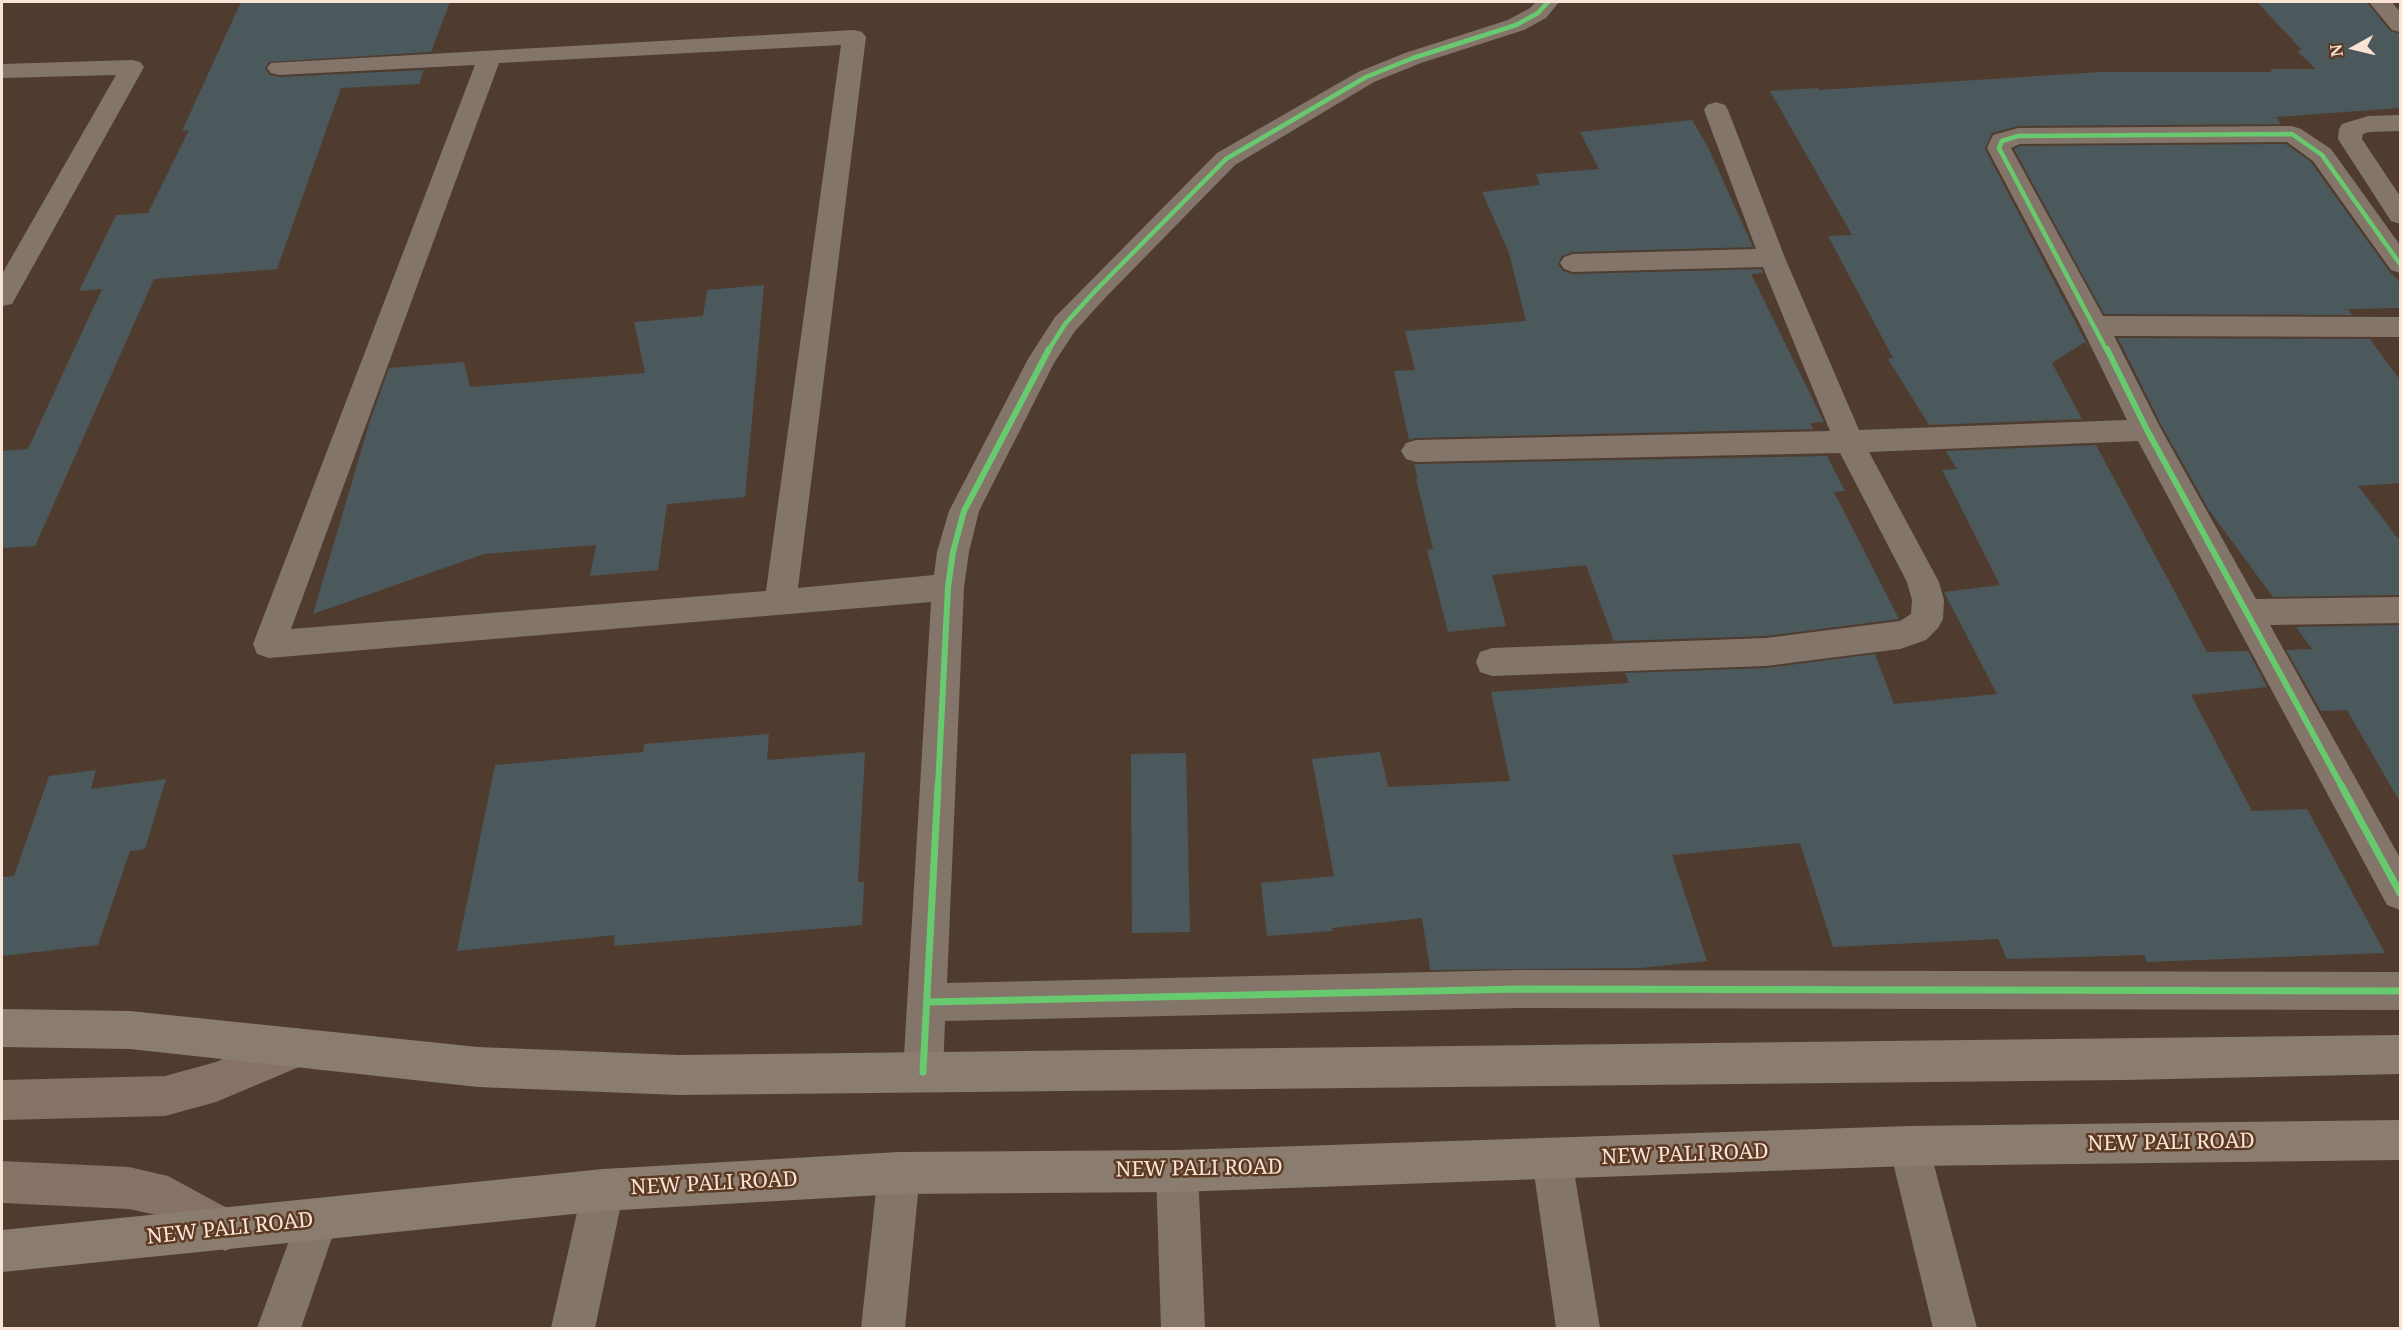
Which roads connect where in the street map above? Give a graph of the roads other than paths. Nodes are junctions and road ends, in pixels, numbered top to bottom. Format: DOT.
graph roads {
  1 [pos="1548,2"];
  2 [pos="2380,2"];
  3 [pos="2400,25"];
  4 [pos="489,57"];
  5 [pos="279,68"];
  6 [pos="2,71"];
  7 [pos="1716,110"];
  8 [pos="2400,123"];
  9 [pos="2400,214"];
  10 [pos="1772,258"];
  11 [pos="1572,263"];
  12 [pos="2400,264"];
  13 [pos="2,297"];
  14 [pos="2095,326"];
  15 [pos="2400,327"];
  16 [pos="2147,430"];
  17 [pos="1849,442"];
  18 [pos="1416,451"];
  19 [pos="948,587"];
  20 [pos="780,603"];
  21 [pos="2400,610"];
  22 [pos="2245,612"];
  23 [pos="1492,662"];
  24 [pos="2400,893"];
  25 [pos="2400,991"];
  26 [pos="928,1002"];
  27 [pos="2,1028"];
  28 [pos="297,1048"];
  29 [pos="2400,1055"];
  30 [pos="923,1072"];
  31 [pos="2,1100"];
  32 [pos="2400,1140"];
  33 [pos="1909,1146"];
  34 [pos="1551,1160"];
  35 [pos="1177,1171"];
  36 [pos="899,1173"];
  37 [pos="2,1182"];
  38 [pos="603,1190"];
  39 [pos="317,1220"];
  40 [pos="225,1230"];
  41 [pos="2,1252"];
  42 [pos="279,1329"];
  43 [pos="573,1329"];
  44 [pos="884,1329"];
  45 [pos="1183,1329"];
  46 [pos="1578,1329"];
  47 [pos="1955,1329"];
  1 -- 19 [label="street"];
  2 -- 3 [label="street"];
  4 -- 5 [label="street"];
  4 -- 20 [label="street"];
  4 -- 20 [label="street"];
  6 -- 13 [label="street"];
  7 -- 10 [label="street"];
  8 -- 9 [label="street"];
  10 -- 11 [label="street"];
  10 -- 17 [label="street"];
  12 -- 14 [label="street"];
  14 -- 15 [label="street"];
  14 -- 16 [label="street"];
  16 -- 17 [label="street"];
  16 -- 22 [label="street"];
  17 -- 18 [label="street"];
  17 -- 23 [label="street"];
  19 -- 20 [label="street"];
  19 -- 26 [label="street"];
  21 -- 22 [label="street"];
  22 -- 24 [label="street"];
  25 -- 26 [label="street"];
  26 -- 30 [label="street"];
  27 -- 28 [label="highway"];
  28 -- 30 [label="highway"];
  28 -- 31 [label="main road"];
  29 -- 30 [label="highway"];
  32 -- 33 [label="highway, NEW PALI ROAD"];
  33 -- 34 [label="highway, NEW PALI ROAD"];
  33 -- 47 [label="street"];
  34 -- 35 [label="highway, NEW PALI ROAD"];
  34 -- 46 [label="street"];
  35 -- 36 [label="highway, NEW PALI ROAD"];
  35 -- 45 [label="street"];
  36 -- 38 [label="highway, NEW PALI ROAD"];
  36 -- 44 [label="street"];
  37 -- 40 [label="main road"];
  38 -- 39 [label="highway, NEW PALI ROAD"];
  38 -- 43 [label="street"];
  39 -- 40 [label="highway, NEW PALI ROAD"];
  39 -- 42 [label="street"];
  40 -- 41 [label="highway, NEW PALI ROAD"];
}
